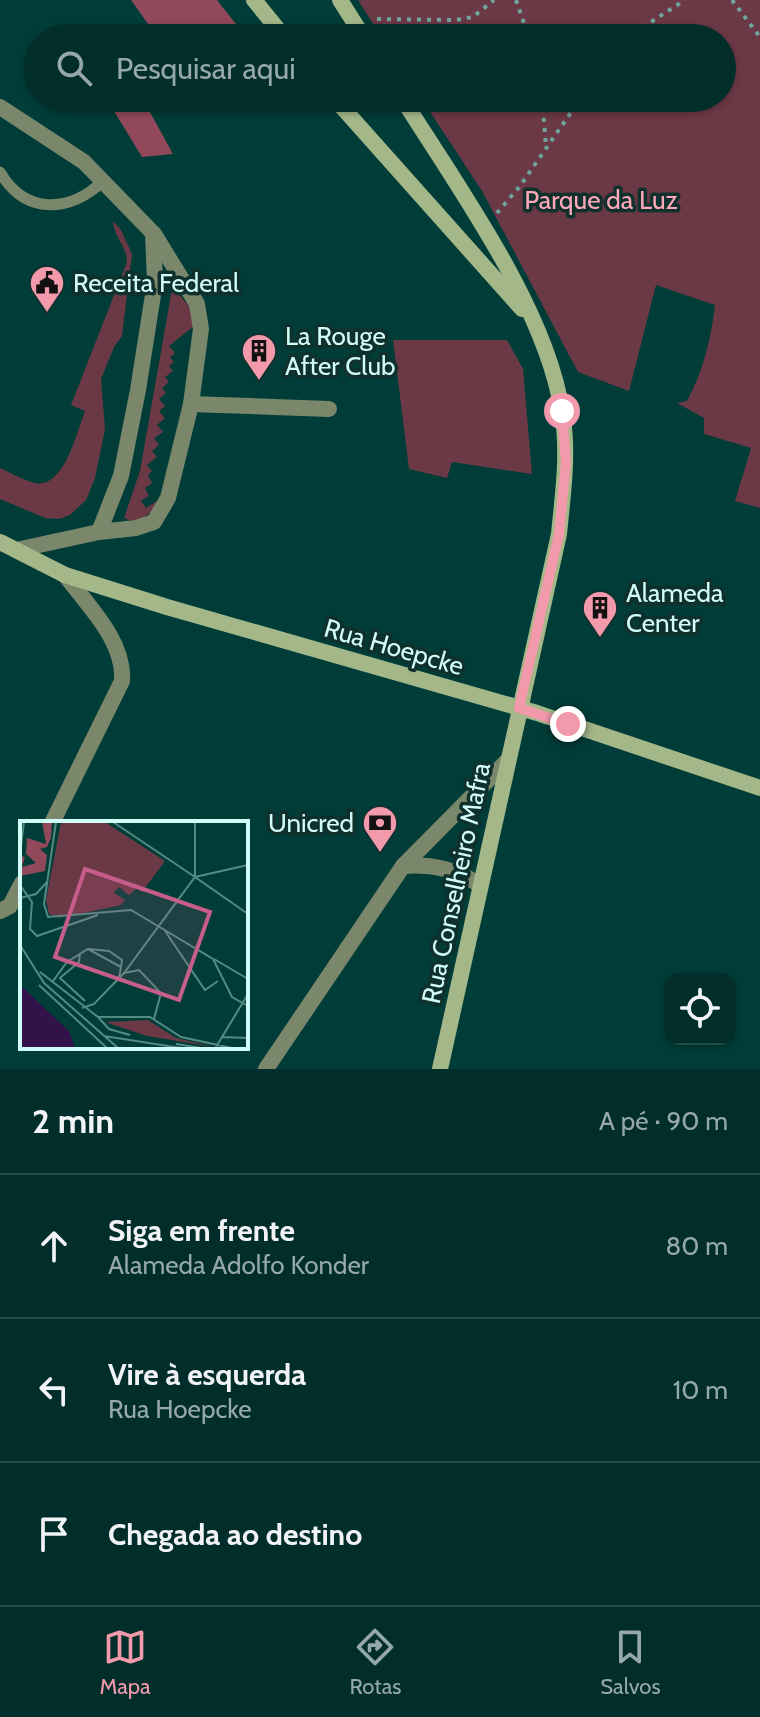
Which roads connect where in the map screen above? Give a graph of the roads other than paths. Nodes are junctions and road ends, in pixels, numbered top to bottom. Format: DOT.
graph roads {
  1 [pos="254,0"];
  2 [pos="340,0"];
  3 [pos="274,24"];
  4 [pos="355,24"];
  5 [pos="0,107"];
  6 [pos="346,112"];
  7 [pos="411,112"];
  8 [pos="0,172"];
  9 [pos="103,181"];
  10 [pos="153,233"];
  11 [pos="533,322"];
  12 [pos="191,404"];
  13 [pos="329,409"];
  14 [pos="99,532"];
  15 [pos="0,542"];
  16 [pos="16,550"];
  17 [pos="65,575"];
  18 [pos="519,708"];
  19 [pos="508,760"];
  20 [pos="760,788"];
  21 [pos="53,821"];
  22 [pos="403,866"];
  23 [pos="480,885"];
  24 [pos="20,887"];
  25 [pos="0,911"];
  26 [pos="266,1069"];
  27 [pos="440,1069"];
  1 -- 3 [label="main road"];
  2 -- 4 [label="main road"];
  5 -- 9 [label="street"];
  6 -- 11 [label="main road"];
  7 -- 11 [label="main road"];
  8 -- 9 [label="lane"];
  9 -- 10 [label="street"];
  10 -- 12 [label="street"];
  10 -- 14 [label="street"];
  11 -- 18 [label="main road, Rua Conselheiro Mafra"];
  12 -- 13 [label="street"];
  12 -- 14 [label="street"];
  14 -- 16 [label="street"];
  15 -- 16 [label="main road, Rua Hoepcke"];
  16 -- 17 [label="main road, Rua Hoepcke"];
  17 -- 18 [label="main road, Rua Hoepcke"];
  17 -- 21 [label="street"];
  18 -- 19 [label="main road, Rua Conselheiro Mafra"];
  18 -- 20 [label="main road, Rua Hoepcke"];
  19 -- 22 [label="street"];
  19 -- 23 [label="main road, Rua Conselheiro Mafra"];
  22 -- 23 [label="street"];
  22 -- 26 [label="street"];
  23 -- 27 [label="main road, Rua Conselheiro Mafra"];
  24 -- 25 [label="street"];
}
